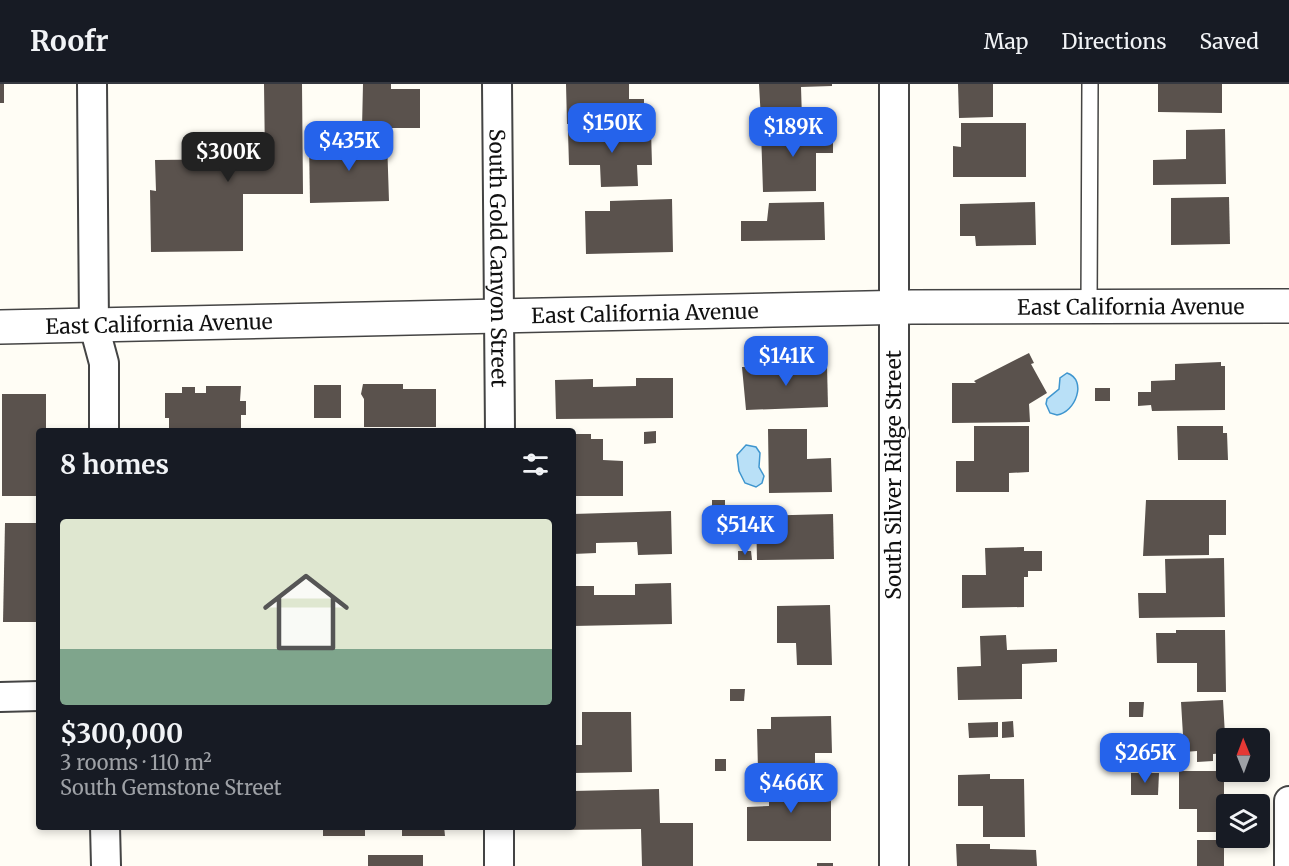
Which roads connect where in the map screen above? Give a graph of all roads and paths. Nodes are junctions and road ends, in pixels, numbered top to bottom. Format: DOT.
graph roads {
  1 [pos="92,84"];
  2 [pos="497,84"];
  3 [pos="894,84"];
  4 [pos="1090,84"];
  5 [pos="1089,306"];
  6 [pos="1289,306"];
  7 [pos="892,308"];
  8 [pos="498,315"];
  9 [pos="94,326"];
  10 [pos="0,327"];
  11 [pos="104,428"];
  12 [pos="500,428"];
  13 [pos="36,696"];
  14 [pos="0,697"];
  15 [pos="1289,801"];
  16 [pos="105,830"];
  17 [pos="499,830"];
  18 [pos="106,866"];
  19 [pos="499,866"];
  20 [pos="894,866"];
  21 [pos="1289,866"];
  1 -- 9 [label="street"];
  2 -- 8 [label="street, South Gold Canyon Street"];
  3 -- 7 [label="street, South Silver Ridge Street"];
  4 -- 5 [label="lane"];
  5 -- 6 [label="street, East California Avenue"];
  5 -- 7 [label="street, East California Avenue"];
  7 -- 8 [label="street, East California Avenue"];
  7 -- 20 [label="street, South Silver Ridge Street"];
  8 -- 9 [label="street, East California Avenue"];
  8 -- 12 [label="street, South Gold Canyon Street"];
  9 -- 10 [label="street, East California Avenue"];
  9 -- 11 [label="street"];
  13 -- 14 [label="street"];
  15 -- 21 [label="street"];
  16 -- 18 [label="street"];
  17 -- 19 [label="street"];
}
